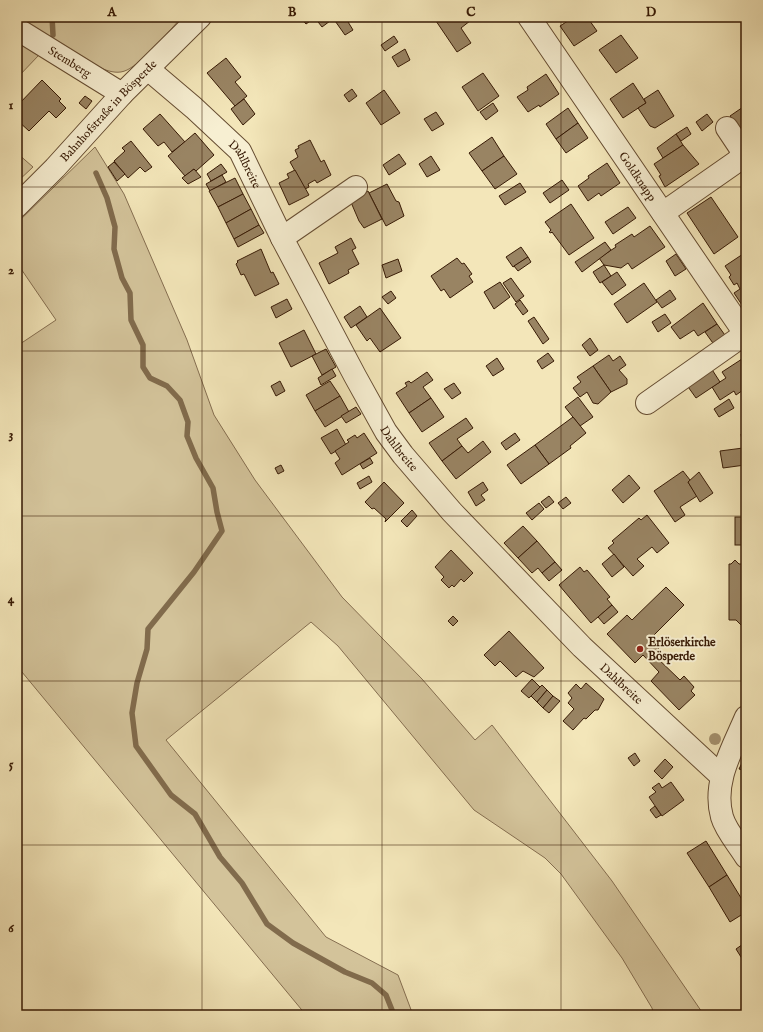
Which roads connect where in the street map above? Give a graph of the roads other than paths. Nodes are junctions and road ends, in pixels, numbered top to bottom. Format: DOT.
graph roads {
  1 [pos="200,17"];
  2 [pos="530,17"];
  3 [pos="17,30"];
  4 [pos="148,69"];
  5 [pos="122,94"];
  6 [pos="727,128"];
  7 [pos="356,187"];
  8 [pos="17,206"];
  9 [pos="663,213"];
  10 [pos="282,238"];
  11 [pos="746,334"];
  12 [pos="647,402"];
  13 [pos="746,717"];
  14 [pos="721,776"];
  15 [pos="746,857"];
  1 -- 4 [label="street, Bahnhofstraße in Bösperde"];
  2 -- 9 [label="street, Goldknapp"];
  3 -- 5 [label="street, Stemberg"];
  4 -- 5 [label="street, Bahnhofstraße in Bösperde"];
  4 -- 10 [label="street, Dahlbreite"];
  5 -- 8 [label="street, Bahnhofstraße in Bösperde"];
  6 -- 9 [label="street"];
  7 -- 10 [label="street"];
  9 -- 11 [label="street, Goldknapp"];
  10 -- 14 [label="street, Dahlbreite"];
  11 -- 12 [label="street"];
  13 -- 14 [label="street"];
  14 -- 15 [label="street"];
}
